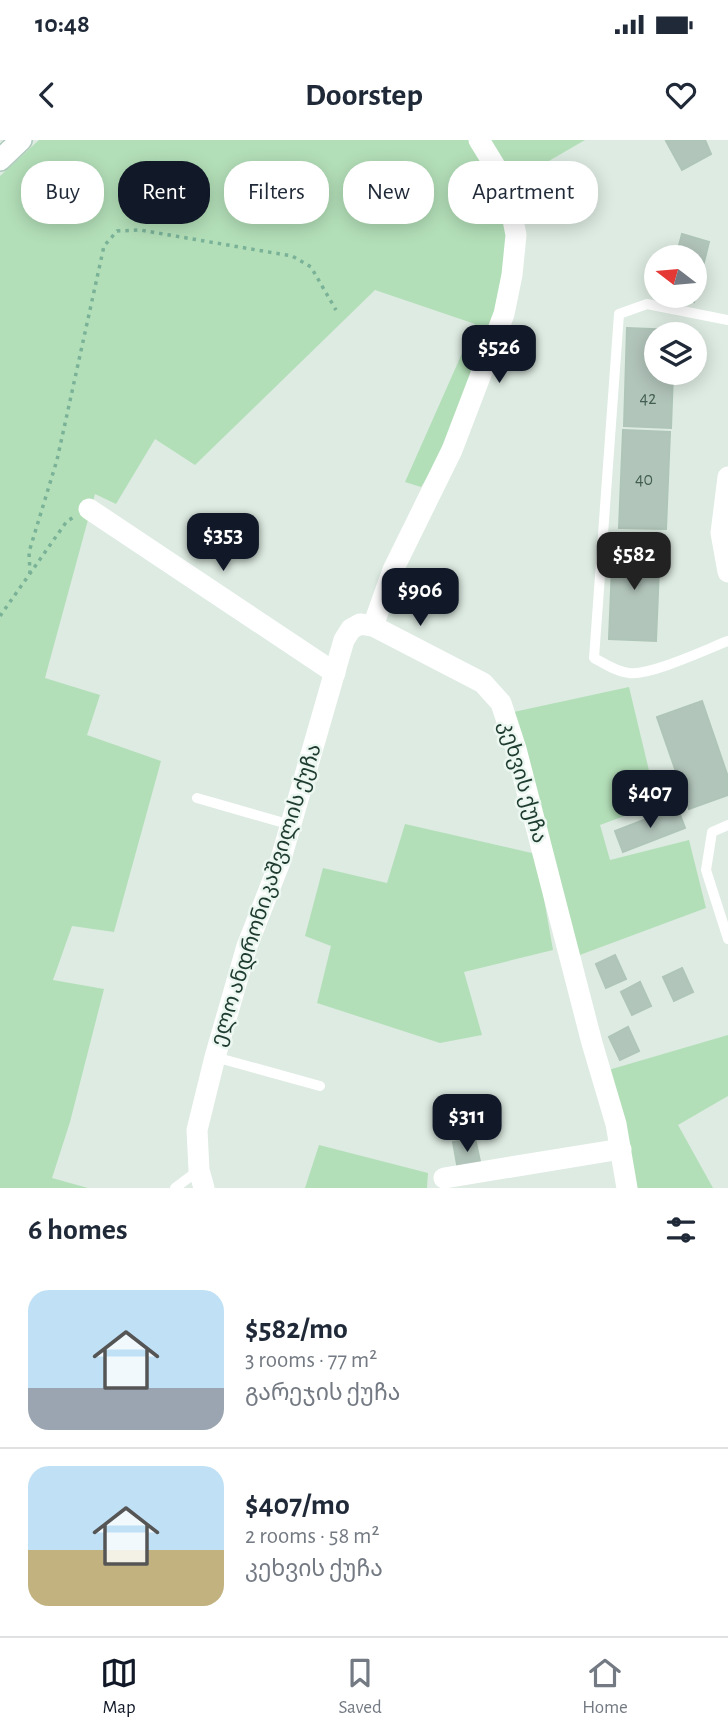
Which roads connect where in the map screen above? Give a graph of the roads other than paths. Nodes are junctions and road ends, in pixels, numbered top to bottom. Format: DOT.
graph roads {
  1 [pos="21,140"];
  2 [pos="479,140"];
  3 [pos="0,160"];
  4 [pos="728,320"];
  5 [pos="728,477"];
  6 [pos="89,509"];
  7 [pos="728,572"];
  8 [pos="373,626"];
  9 [pos="728,641"];
  10 [pos="335,673"];
  11 [pos="197,798"];
  12 [pos="291,825"];
  13 [pos="728,825"];
  14 [pos="728,939"];
  15 [pos="215,1057"];
  16 [pos="320,1086"];
  17 [pos="621,1149"];
  18 [pos="444,1178"];
  19 [pos="201,1179"];
  20 [pos="175,1188"];
  21 [pos="627,1188"];
  1 -- 3 [label="street"];
  2 -- 8 [label="street"];
  4 -- 9 [label="lane"];
  5 -- 7 [label="street"];
  6 -- 10 [label="street"];
  8 -- 10 [label="street, ელო ანდრონიკაშვილის ქუჩა"];
  8 -- 17 [label="street, კეხვის ქუჩა"];
  10 -- 12 [label="street, ელო ანდრონიკაშვილის ქუჩა"];
  11 -- 12 [label="lane"];
  12 -- 15 [label="street, ელო ანდრონიკაშვილის ქუჩა"];
  13 -- 14 [label="lane"];
  15 -- 16 [label="lane"];
  15 -- 19 [label="street, ელო ანდრონიკაშვილის ქუჩა"];
  17 -- 18 [label="street"];
  17 -- 21 [label="street, კეხვის ქუჩა"];
  19 -- 20 [label="lane"];
}
